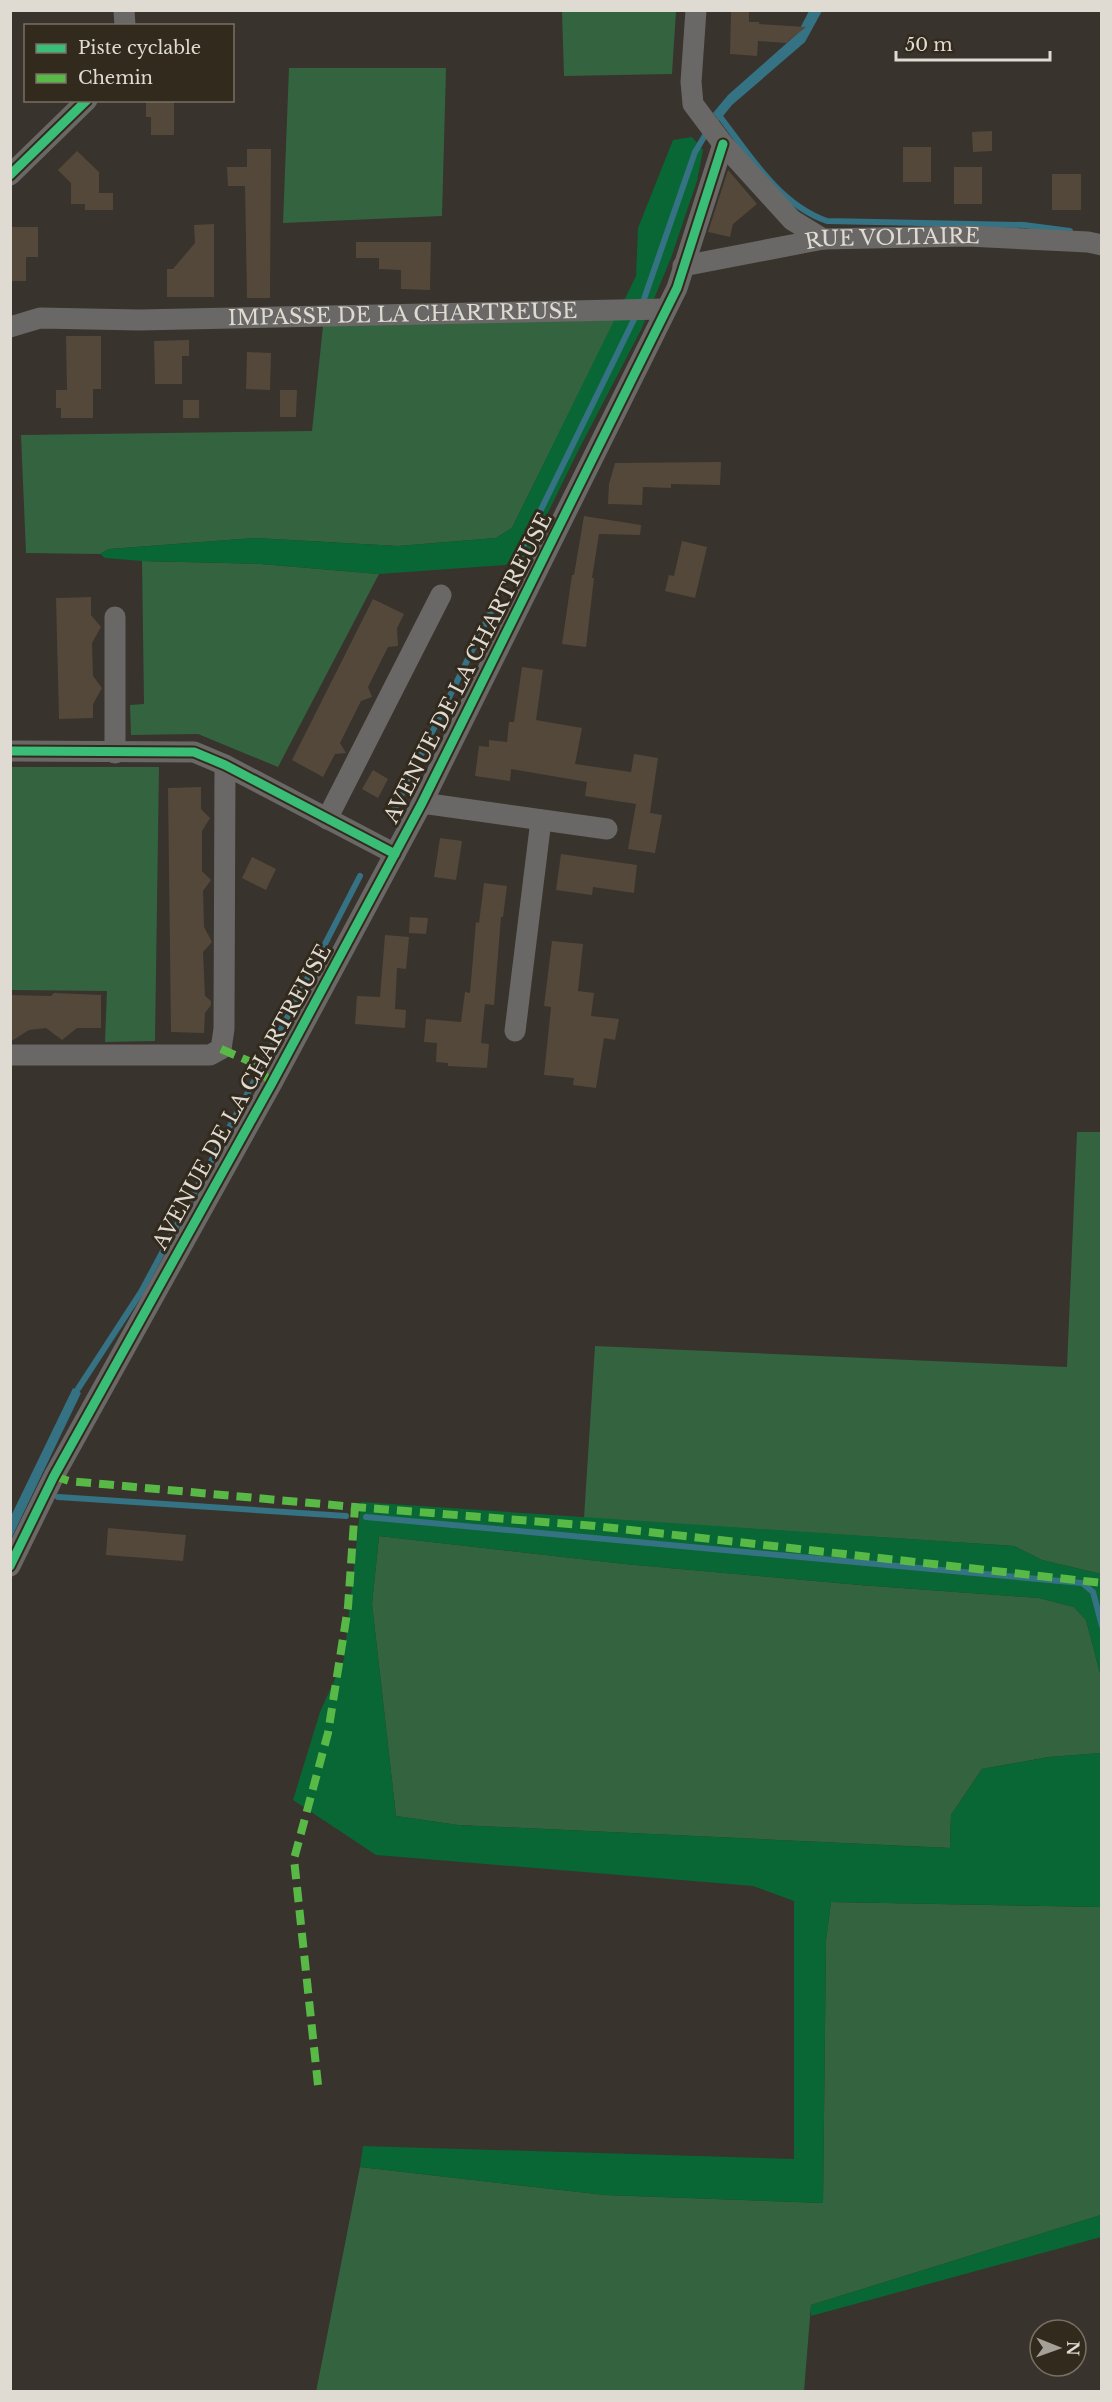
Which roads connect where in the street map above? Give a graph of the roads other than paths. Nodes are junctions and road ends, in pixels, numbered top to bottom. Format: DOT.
graph roads {
  1 [pos="696,10"];
  2 [pos="85,102"];
  3 [pos="723,144"];
  4 [pos="10,175"];
  5 [pos="823,238"];
  6 [pos="1101,245"];
  7 [pos="683,266"];
  8 [pos="658,309"];
  9 [pos="10,327"];
  10 [pos="441,596"];
  11 [pos="115,617"];
  12 [pos="10,751"];
  13 [pos="115,753"];
  14 [pos="225,765"];
  15 [pos="422,804"];
  16 [pos="327,819"];
  17 [pos="541,820"];
  18 [pos="607,829"];
  19 [pos="395,854"];
  20 [pos="515,1031"];
  21 [pos="10,1055"];
  22 [pos="10,1566"];
  1 -- 3 [label="street"];
  2 -- 4 [label="street"];
  3 -- 5 [label="street"];
  3 -- 7 [label="street, AVENUE DE LA CHARTREUSE"];
  5 -- 6 [label="street, RUE VOLTAIRE"];
  5 -- 7 [label="street, RUE VOLTAIRE"];
  7 -- 8 [label="street, AVENUE DE LA CHARTREUSE"];
  8 -- 9 [label="street, IMPASSE DE LA CHARTREUSE"];
  8 -- 15 [label="street, AVENUE DE LA CHARTREUSE"];
  10 -- 16 [label="street"];
  11 -- 13 [label="street"];
  12 -- 13 [label="street"];
  13 -- 14 [label="street"];
  14 -- 16 [label="street"];
  14 -- 21 [label="street"];
  15 -- 17 [label="street"];
  15 -- 19 [label="street, AVENUE DE LA CHARTREUSE"];
  16 -- 19 [label="street"];
  17 -- 18 [label="street"];
  17 -- 20 [label="street"];
  19 -- 22 [label="street, AVENUE DE LA CHARTREUSE"];
}
